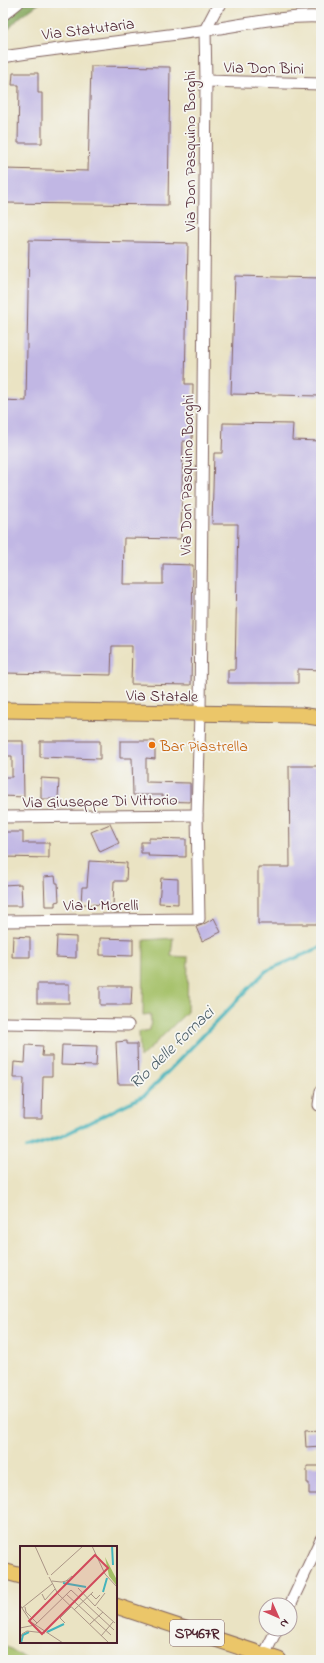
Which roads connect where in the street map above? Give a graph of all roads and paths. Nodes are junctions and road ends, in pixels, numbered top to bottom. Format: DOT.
graph roads {
  1 [pos="18,3"];
  2 [pos="222,3"];
  3 [pos="3,15"];
  4 [pos="321,17"];
  5 [pos="205,30"];
  6 [pos="3,57"];
  7 [pos="206,81"];
  8 [pos="321,84"];
  9 [pos="3,710"];
  10 [pos="200,713"];
  11 [pos="321,718"];
  12 [pos="197,815"];
  13 [pos="3,817"];
  14 [pos="198,920"];
  15 [pos="3,921"];
  16 [pos="3,1023"];
  17 [pos="128,1025"];
  18 [pos="321,1091"];
  19 [pos="321,1105"];
  20 [pos="321,1539"];
  21 [pos="3,1571"];
  22 [pos="20,1576"];
  23 [pos="294,1597"];
  24 [pos="117,1606"];
  25 [pos="273,1637"];
  26 [pos="264,1655"];
  27 [pos="279,1660"];
  1 -- 3 [label="street"];
  2 -- 5 [label="street"];
  4 -- 5 [label="street, Via Statutaria"];
  5 -- 6 [label="street, Via Statutaria"];
  5 -- 7 [label="street, Via Don Pasquino Borghi"];
  7 -- 8 [label="street, Via Don Bini"];
  7 -- 10 [label="street, Via Don Pasquino Borghi"];
  9 -- 10 [label="main road, Via Statale"];
  10 -- 11 [label="main road, Via Statale"];
  10 -- 12 [label="street, Via Don Pasquino Borghi"];
  12 -- 13 [label="street, Via Giuseppe Di Vittorio"];
  12 -- 14 [label="street, Via Don Pasquino Borghi"];
  14 -- 15 [label="street, Via L. Morelli"];
  16 -- 17 [label="street"];
  18 -- 19 [label="street"];
  20 -- 23 [label="street"];
  21 -- 22 [label="main road"];
  24 -- 26 [label="main road, SP467R"];
  25 -- 26 [label="street"];
  26 -- 27 [label="main road, SP467R"];
}
